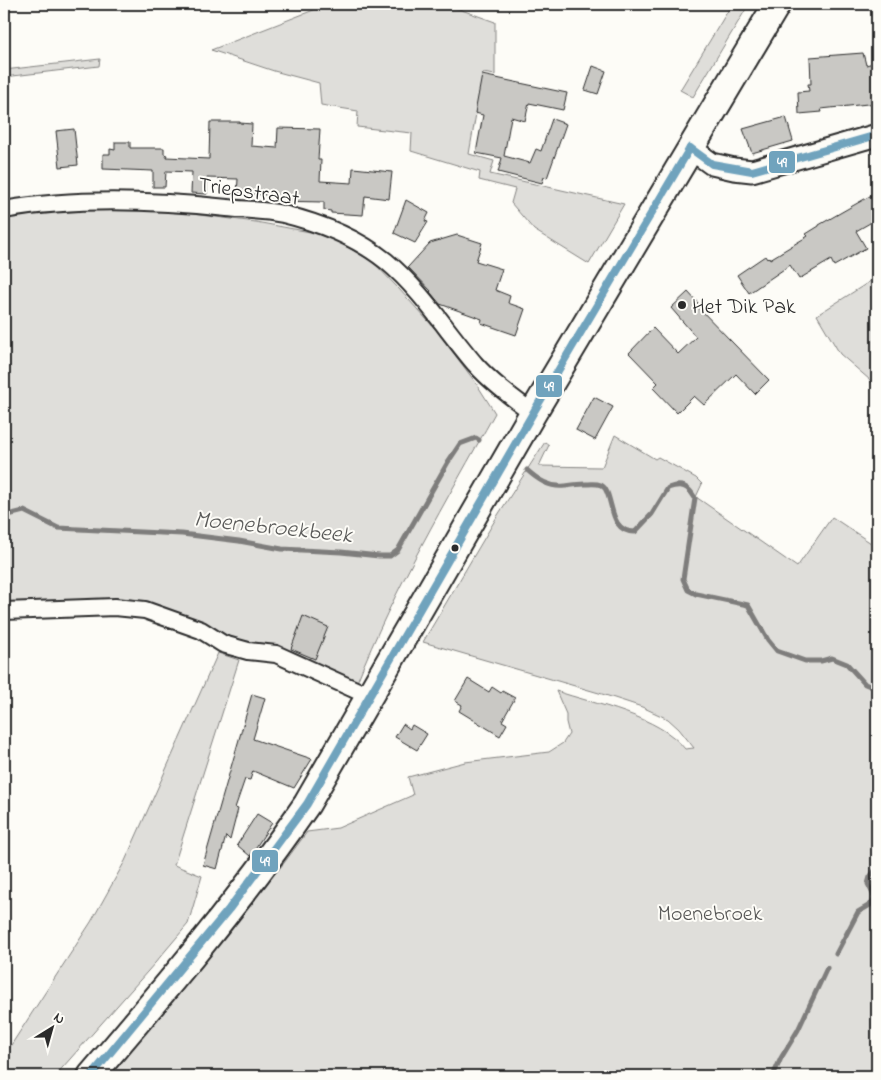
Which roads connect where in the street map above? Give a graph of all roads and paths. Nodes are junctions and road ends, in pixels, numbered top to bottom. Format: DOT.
graph roads {
  1 [pos="777,4"];
  2 [pos="877,135"];
  3 [pos="690,148"];
  4 [pos="4,210"];
  5 [pos="533,414"];
  6 [pos="4,611"];
  7 [pos="374,688"];
  8 [pos="91,1076"];
  1 -- 3 [label="main road"];
  2 -- 3 [label="street"];
  3 -- 5 [label="main road"];
  4 -- 5 [label="street, Triepstraat"];
  5 -- 7 [label="main road"];
  6 -- 7 [label="street"];
  7 -- 8 [label="main road"];
}
